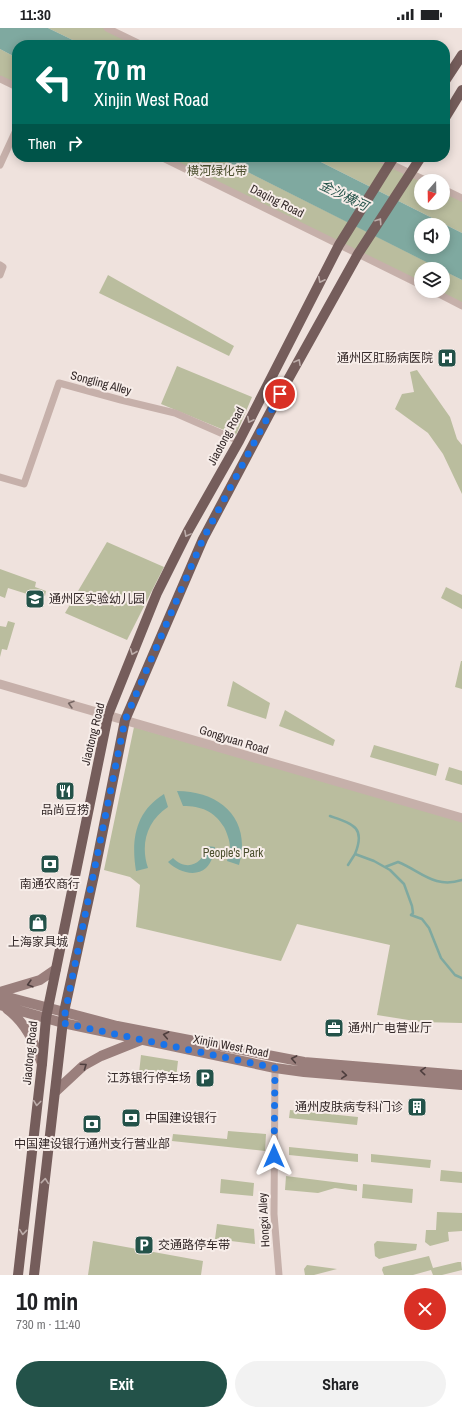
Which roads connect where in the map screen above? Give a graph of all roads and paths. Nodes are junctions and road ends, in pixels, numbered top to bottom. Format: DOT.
graph roads {
  1 [pos="107,28"];
  2 [pos="132,40"];
  3 [pos="462,55"];
  4 [pos="450,73"];
  5 [pos="0,79"];
  6 [pos="12,85"];
  7 [pos="462,90"];
  8 [pos="450,110"];
  9 [pos="12,139"];
  10 [pos="171,162"];
  11 [pos="391,162"];
  12 [pos="395,162"];
  13 [pos="418,162"];
  14 [pos="0,165"];
  15 [pos="411,174"];
  16 [pos="414,175"];
  17 [pos="450,192"];
  18 [pos="462,198"];
  19 [pos="339,245"];
  20 [pos="358,254"];
  21 [pos="0,265"];
  22 [pos="0,275"];
  23 [pos="414,282"];
  24 [pos="447,298"];
  25 [pos="462,306"];
  26 [pos="239,441"];
  27 [pos="0,478"];
  28 [pos="0,684"];
  29 [pos="108,715"];
  30 [pos="125,720"];
  31 [pos="462,818"];
  32 [pos="56,969"];
  33 [pos="0,992"];
  34 [pos="0,995"];
  35 [pos="0,1005"];
  36 [pos="48,1008"];
  37 [pos="64,1012"];
  38 [pos="46,1018"];
  39 [pos="63,1023"];
  40 [pos="141,1040"];
  41 [pos="42,1064"];
  42 [pos="275,1068"];
  43 [pos="462,1074"];
  44 [pos="462,1085"];
  45 [pos="55,1092"];
  46 [pos="18,1275"];
  47 [pos="34,1275"];
  48 [pos="279,1275"];
  1 -- 2 [label="street"];
  3 -- 4 [label="main road"];
  5 -- 6 [label="street"];
  7 -- 8 [label="main road"];
  9 -- 14 [label="street"];
  10 -- 19 [label="street, Daqing Road"];
  11 -- 19 [label="main road, Jiaotong Road"];
  12 -- 15 [label="street"];
  13 -- 15 [label="main road"];
  15 -- 16 [label="street"];
  20 -- 15 [label="main road, one-way"];
  17 -- 18 [label="street"];
  19 -- 20 [label="street, Daqing Road"];
  19 -- 26 [label="main road, Jiaotong Road, one-way"];
  20 -- 23 [label="street"];
  30 -- 20 [label="main road, one-way"];
  21 -- 22 [label="street"];
  24 -- 25 [label="street"];
  26 -- 27 [label="street, Songling Alley"];
  26 -- 29 [label="main road, Jiaotong Road, one-way"];
  29 -- 28 [label="street, Gongyuan Road, one-way"];
  29 -- 30 [label="street, Gongyuan Road"];
  29 -- 32 [label="main road, Jiaotong Road"];
  30 -- 31 [label="street, Gongyuan Road"];
  30 -- 37 [label="main road"];
  32 -- 33 [label="main road, one-way"];
  32 -- 36 [label="main road, Jiaotong Road"];
  34 -- 36 [label="main road, Xinjin West Road"];
  35 -- 38 [label="main road, Xinjin West Road"];
  35 -- 41 [label="main road"];
  36 -- 37 [label="main road, Xinjin West Road"];
  36 -- 38 [label="main road, Jiaotong Road"];
  37 -- 39 [label="main road"];
  43 -- 37 [label="main road, Xinjin West Road, one-way"];
  38 -- 39 [label="main road, Xinjin West Road"];
  38 -- 41 [label="main road, Jiaotong Road"];
  39 -- 40 [label="main road, Xinjin West Road"];
  39 -- 45 [label="main road"];
  40 -- 42 [label="main road, Xinjin West Road"];
  45 -- 40 [label="main road, one-way"];
  41 -- 46 [label="main road, Jiaotong Road, one-way"];
  42 -- 44 [label="main road, Xinjin West Road, one-way"];
  42 -- 48 [label="street, Hongxi Alley"];
  47 -- 45 [label="main road, one-way"];
}
